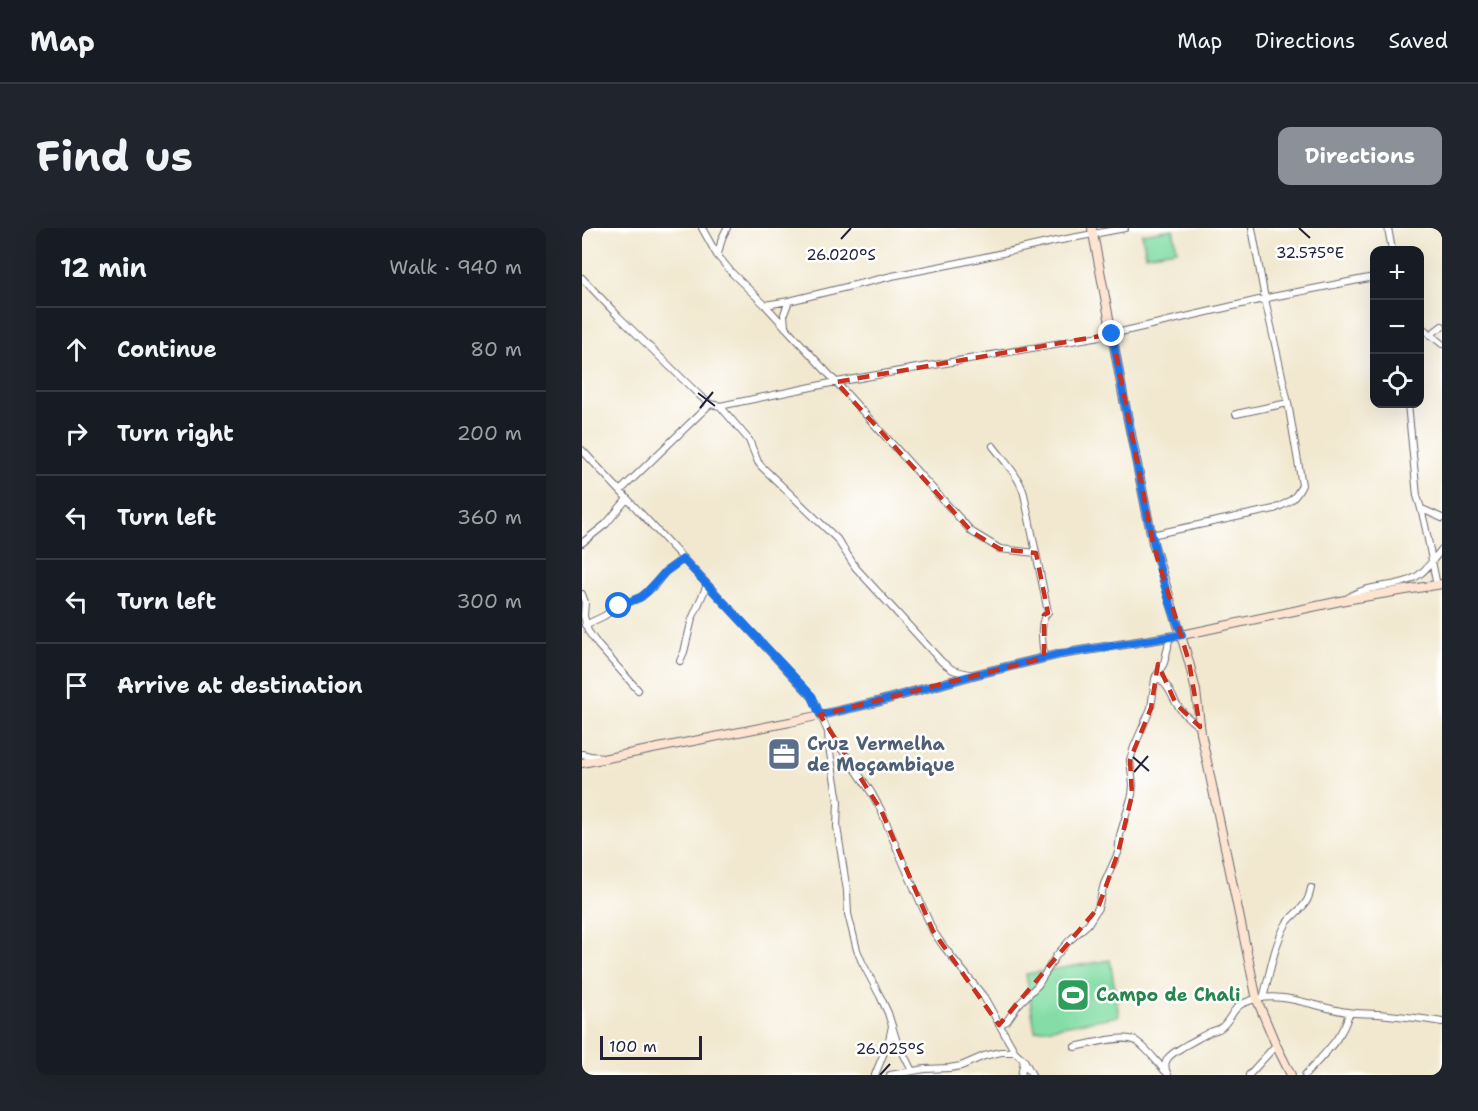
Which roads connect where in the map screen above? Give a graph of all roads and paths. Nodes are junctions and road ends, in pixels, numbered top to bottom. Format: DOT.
graph roads {
  1 [pos="702,228"];
  2 [pos="727,228"];
  3 [pos="1125,228"];
  4 [pos="1252,228"];
  5 [pos="1388,228"];
  6 [pos="1093,231"];
  7 [pos="1391,246"];
  8 [pos="717,255"];
  9 [pos="582,278"];
  10 [pos="1370,278"];
  11 [pos="1265,298"];
  12 [pos="789,301"];
  13 [pos="765,306"];
  14 [pos="1442,326"];
  15 [pos="786,328"];
  16 [pos="1424,330"];
  17 [pos="1112,334"];
  18 [pos="1430,335"];
  19 [pos="1442,344"];
  20 [pos="836,382"];
  21 [pos="710,404"];
  22 [pos="1288,404"];
  23 [pos="720,406"];
  24 [pos="1408,408"];
  25 [pos="1236,414"];
  26 [pos="993,446"];
  27 [pos="582,450"];
  28 [pos="588,457"];
  29 [pos="582,465"];
  30 [pos="620,491"];
  31 [pos="627,499"];
  32 [pos="1422,509"];
  33 [pos="1442,518"];
  34 [pos="1151,535"];
  35 [pos="582,543"];
  36 [pos="1442,549"];
  37 [pos="1036,554"];
  38 [pos="683,559"];
  39 [pos="1431,561"];
  40 [pos="1440,584"];
  41 [pos="707,585"];
  42 [pos="582,594"];
  43 [pos="1345,600"];
  44 [pos="583,617"];
  45 [pos="585,626"];
  46 [pos="1182,635"];
  47 [pos="1169,636"];
  48 [pos="1044,658"];
  49 [pos="680,661"];
  50 [pos="973,675"];
  51 [pos="1156,676"];
  52 [pos="638,690"];
  53 [pos="820,715"];
  54 [pos="1200,727"];
  55 [pos="828,732"];
  56 [pos="582,754"];
  57 [pos="606,758"];
  58 [pos="582,763"];
  59 [pos="1311,888"];
  60 [pos="1260,999"];
  61 [pos="1349,1013"];
  62 [pos="1442,1022"];
  63 [pos="892,1025"];
  64 [pos="999,1025"];
  65 [pos="1276,1046"];
  66 [pos="1075,1047"];
  67 [pos="1015,1052"];
  68 [pos="1024,1060"];
  69 [pos="912,1071"];
  70 [pos="1167,1074"];
  71 [pos="875,1075"];
  72 [pos="890,1075"];
  73 [pos="1021,1075"];
  74 [pos="1032,1075"];
  75 [pos="1248,1075"];
  76 [pos="1291,1075"];
  77 [pos="1305,1075"];
  1 -- 8 [label="street"];
  2 -- 8 [label="street"];
  3 -- 6 [label="street"];
  4 -- 11 [label="street"];
  5 -- 7 [label="street"];
  6 -- 12 [label="street"];
  6 -- 17 [label="street"];
  8 -- 13 [label="street"];
  9 -- 21 [label="street"];
  10 -- 11 [label="street"];
  11 -- 17 [label="street"];
  11 -- 22 [label="street"];
  12 -- 13 [label="street"];
  12 -- 15 [label="street"];
  13 -- 15 [label="street"];
  14 -- 18 [label="street"];
  15 -- 20 [label="street"];
  16 -- 18 [label="street"];
  17 -- 20 [label="street"];
  17 -- 34 [label="street"];
  18 -- 19 [label="street"];
  20 -- 23 [label="street"];
  20 -- 37 [label="street"];
  21 -- 23 [label="street"];
  21 -- 30 [label="street"];
  22 -- 25 [label="street"];
  22 -- 34 [label="street"];
  23 -- 50 [label="street"];
  24 -- 32 [label="street"];
  26 -- 37 [label="street"];
  27 -- 28 [label="street"];
  28 -- 29 [label="street"];
  28 -- 30 [label="street"];
  30 -- 31 [label="street"];
  31 -- 35 [label="street"];
  31 -- 38 [label="street"];
  32 -- 33 [label="street"];
  32 -- 39 [label="street"];
  34 -- 46 [label="street"];
  36 -- 39 [label="street"];
  37 -- 48 [label="street"];
  38 -- 41 [label="street"];
  38 -- 45 [label="street"];
  39 -- 40 [label="street"];
  39 -- 43 [label="street"];
  40 -- 43 [label="street"];
  41 -- 49 [label="street"];
  41 -- 53 [label="street"];
  42 -- 44 [label="street"];
  43 -- 46 [label="street"];
  44 -- 45 [label="street"];
  45 -- 52 [label="street"];
  46 -- 47 [label="street"];
  46 -- 54 [label="street"];
  47 -- 48 [label="street"];
  47 -- 51 [label="street"];
  48 -- 50 [label="street"];
  50 -- 53 [label="street"];
  51 -- 54 [label="street"];
  51 -- 64 [label="street"];
  53 -- 55 [label="street"];
  53 -- 57 [label="street"];
  54 -- 60 [label="street"];
  55 -- 63 [label="street"];
  55 -- 64 [label="street"];
  56 -- 57 [label="street"];
  57 -- 58 [label="street"];
  59 -- 60 [label="street"];
  60 -- 61 [label="street"];
  60 -- 65 [label="street"];
  60 -- 70 [label="street"];
  61 -- 62 [label="street"];
  61 -- 77 [label="street"];
  63 -- 69 [label="street"];
  63 -- 71 [label="street"];
  64 -- 67 [label="street"];
  65 -- 75 [label="street"];
  65 -- 76 [label="street"];
  66 -- 70 [label="street"];
  67 -- 68 [label="street"];
  67 -- 69 [label="street"];
  68 -- 73 [label="street"];
  68 -- 74 [label="street"];
  69 -- 72 [label="street"];
}
